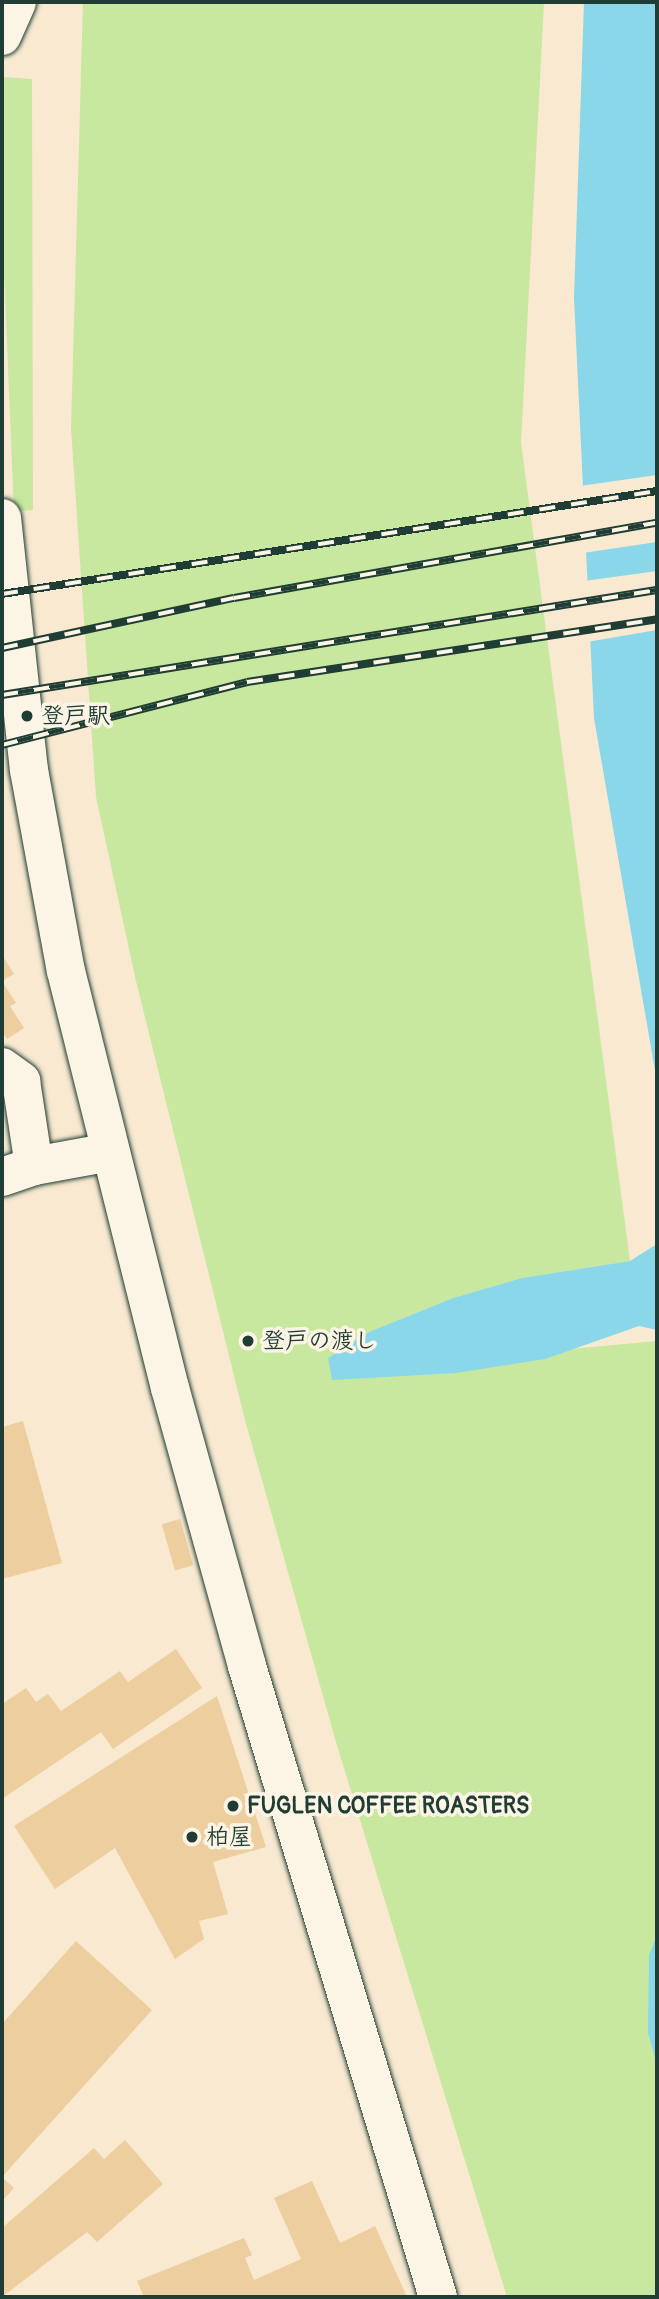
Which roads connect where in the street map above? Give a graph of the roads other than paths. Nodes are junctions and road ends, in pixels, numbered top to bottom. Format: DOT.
graph roads {
  1 [pos="17,2"];
  2 [pos="2,36"];
  3 [pos="2,518"];
  4 [pos="2,1067"];
  5 [pos="111,1152"];
  6 [pos="18,1171"];
  7 [pos="439,2297"];
  1 -- 2 [label="street"];
  3 -- 5 [label="street"];
  4 -- 6 [label="street"];
  5 -- 6 [label="street"];
  5 -- 7 [label="street"];
}
